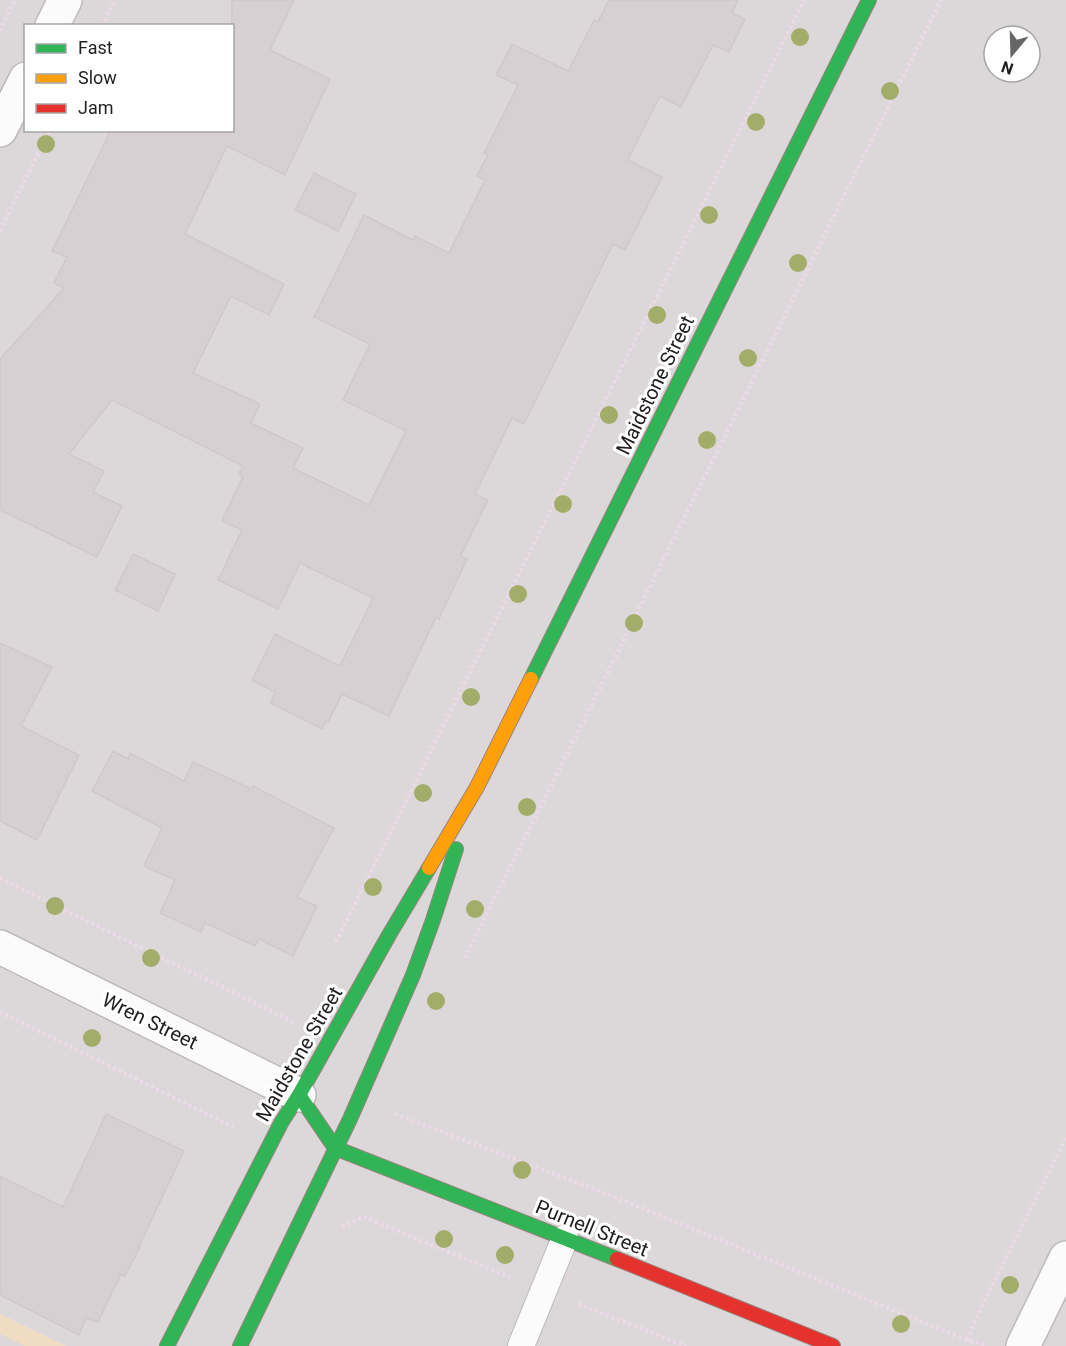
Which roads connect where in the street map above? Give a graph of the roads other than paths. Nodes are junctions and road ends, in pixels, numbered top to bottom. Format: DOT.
graph roads {
  1 [pos="65,0"];
  2 [pos="869,0"];
  3 [pos="53,24"];
  4 [pos="24,83"];
  5 [pos="0,130"];
  6 [pos="477,787"];
  7 [pos="0,947"];
  8 [pos="299,1095"];
  9 [pos="335,1148"];
  10 [pos="565,1238"];
  11 [pos="1066,1258"];
  12 [pos="167,1346"];
  13 [pos="240,1346"];
  14 [pos="521,1346"];
  15 [pos="833,1346"];
  16 [pos="1023,1346"];
  1 -- 3 [label="street"];
  2 -- 6 [label="main road, Maidstone Street"];
  4 -- 5 [label="street"];
  6 -- 8 [label="main road, Maidstone Street"];
  6 -- 9 [label="main road, Maidstone Street"];
  7 -- 8 [label="street, Wren Street"];
  8 -- 9 [label="main road"];
  8 -- 12 [label="main road, Maidstone Street"];
  9 -- 10 [label="main road, Purnell Street"];
  9 -- 13 [label="main road, Maidstone Street"];
  10 -- 14 [label="lane"];
  10 -- 15 [label="main road, Purnell Street"];
  11 -- 16 [label="street"];
}
